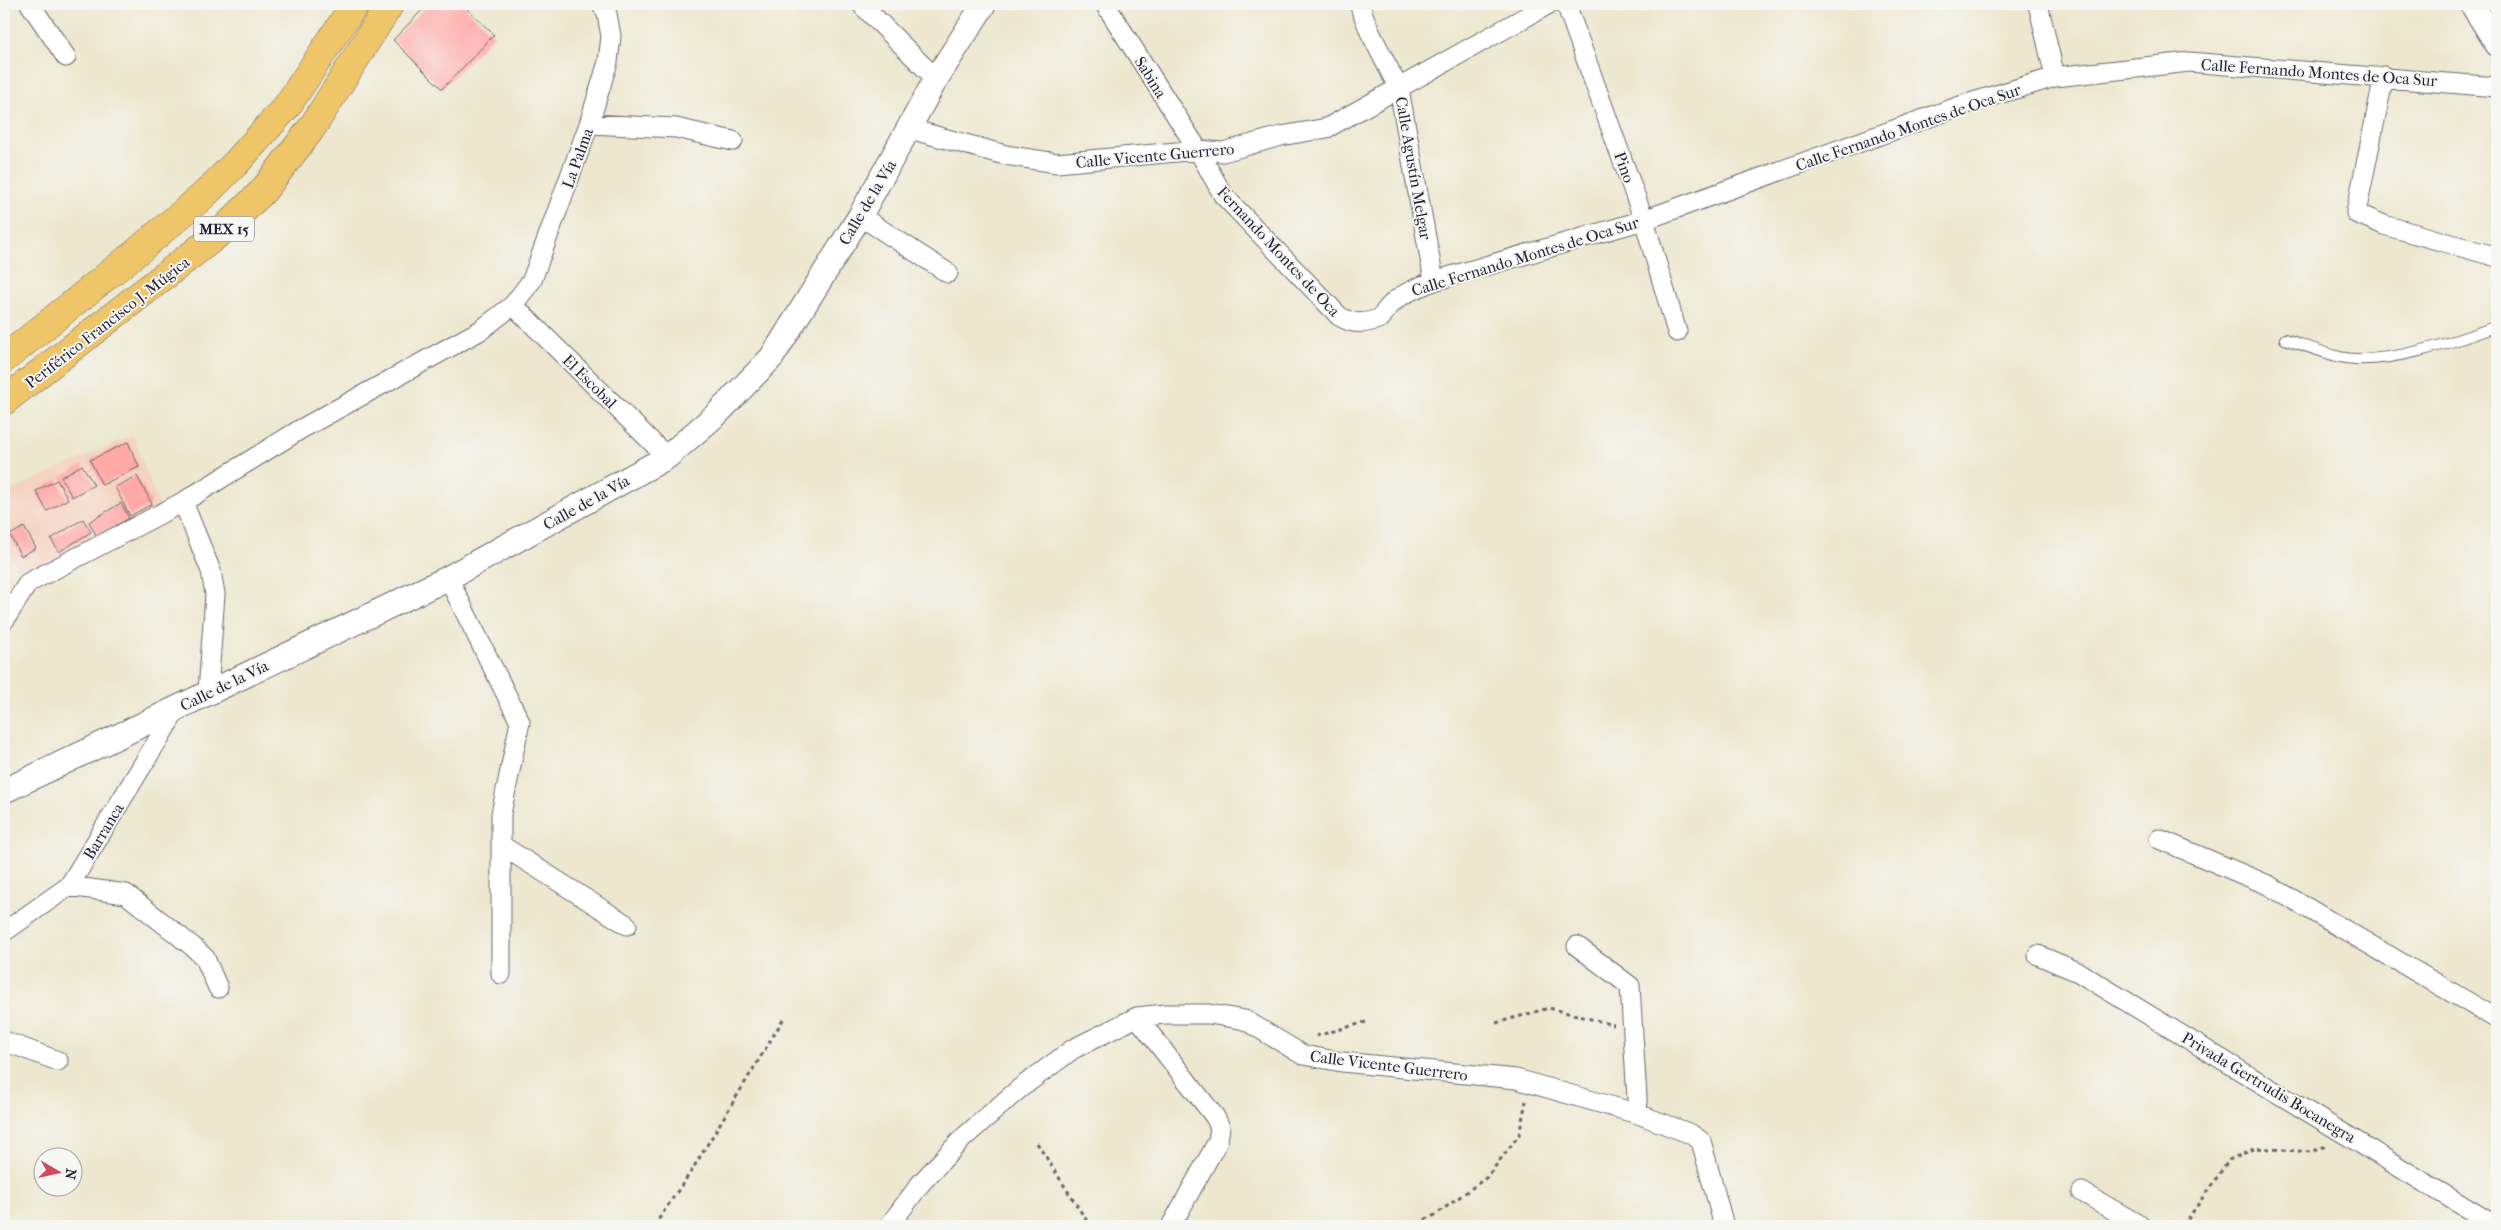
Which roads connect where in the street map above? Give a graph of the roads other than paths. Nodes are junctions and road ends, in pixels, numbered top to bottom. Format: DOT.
graph roads {
  1 [pos="30,4"];
  2 [pos="355,4"];
  3 [pos="390,4"];
  4 [pos="861,4"];
  5 [pos="1105,4"];
  6 [pos="1359,4"];
  7 [pos="1549,4"];
  8 [pos="1566,4"];
  9 [pos="2038,4"];
  10 [pos="2472,4"];
  11 [pos="979,6"];
  12 [pos="608,7"];
  13 [pos="2497,44"];
  14 [pos="66,57"];
  15 [pos="2384,76"];
  16 [pos="2055,77"];
  17 [pos="936,79"];
  18 [pos="2497,86"];
  19 [pos="1400,89"];
  20 [pos="589,124"];
  21 [pos="910,129"];
  22 [pos="733,141"];
  23 [pos="1198,150"];
  24 [pos="860,216"];
  25 [pos="1644,220"];
  26 [pos="2497,257"];
  27 [pos="948,273"];
  28 [pos="1434,281"];
  29 [pos="513,304"];
  30 [pos="1348,322"];
  31 [pos="2497,326"];
  32 [pos="1677,332"];
  33 [pos="2285,339"];
  34 [pos="4,359"];
  35 [pos="4,401"];
  36 [pos="667,457"];
  37 [pos="183,502"];
  38 [pos="448,578"];
  39 [pos="4,621"];
  40 [pos="208,692"];
  41 [pos="178,707"];
  42 [pos="4,792"];
  43 [pos="2158,839"];
  44 [pos="501,845"];
  45 [pos="69,886"];
  46 [pos="627,925"];
  47 [pos="4,932"];
  48 [pos="1577,946"];
  49 [pos="2038,955"];
  50 [pos="501,974"];
  51 [pos="218,988"];
  52 [pos="1137,1017"];
  53 [pos="2497,1019"];
  54 [pos="4,1041"];
  55 [pos="58,1061"];
  56 [pos="1638,1114"];
  57 [pos="2082,1192"];
  58 [pos="889,1226"];
  59 [pos="1171,1226"];
  60 [pos="1724,1226"];
  61 [pos="2142,1226"];
  62 [pos="2496,1226"];
  1 -- 14 [label="street"];
  2 -- 34 [label="main road, MEX 15"];
  3 -- 35 [label="main road, Periférico Francisco J. Múgica / MEX 15"];
  4 -- 17 [label="street"];
  5 -- 23 [label="street, Sabina"];
  6 -- 19 [label="street, Calle Agustín Melgar"];
  7 -- 19 [label="street, Calle Vicente Guerrero"];
  8 -- 25 [label="street, Pino"];
  9 -- 16 [label="street"];
  10 -- 13 [label="street"];
  11 -- 17 [label="street, Calle de la Vía"];
  12 -- 20 [label="street, La Palma"];
  15 -- 16 [label="street, Calle Fernando Montes de Oca Sur"];
  15 -- 18 [label="street, Calle Fernando Montes de Oca Sur"];
  15 -- 26 [label="street"];
  16 -- 25 [label="street, Calle Fernando Montes de Oca Sur"];
  17 -- 21 [label="street, Calle de la Vía"];
  19 -- 23 [label="street, Calle Vicente Guerrero"];
  19 -- 28 [label="street, Calle Agustín Melgar"];
  20 -- 22 [label="street"];
  20 -- 29 [label="street, La Palma"];
  21 -- 23 [label="street, Calle Vicente Guerrero"];
  21 -- 24 [label="street, Calle de la Vía"];
  23 -- 30 [label="street, Fernando Montes de Oca"];
  24 -- 27 [label="street"];
  24 -- 36 [label="street, Calle de la Vía"];
  25 -- 28 [label="street, Calle Fernando Montes de Oca Sur"];
  25 -- 32 [label="street, Pino"];
  28 -- 30 [label="street, Calle Fernando Montes de Oca Sur"];
  29 -- 36 [label="street, El Escobal"];
  29 -- 37 [label="street, La Palma"];
  31 -- 33 [label="lane"];
  36 -- 38 [label="street, Calle de la Vía"];
  37 -- 39 [label="street, La Palma"];
  37 -- 40 [label="street"];
  38 -- 40 [label="street, Calle de la Vía"];
  38 -- 44 [label="street"];
  40 -- 41 [label="street, Calle de la Vía"];
  41 -- 42 [label="street, Calle de la Vía"];
  41 -- 45 [label="street, Barranca"];
  43 -- 53 [label="street"];
  44 -- 46 [label="street"];
  44 -- 50 [label="street"];
  45 -- 47 [label="street, Barranca"];
  45 -- 51 [label="street"];
  48 -- 56 [label="street"];
  49 -- 62 [label="street, Privada Gertrudis Bocanegra"];
  52 -- 56 [label="street, Calle Vicente Guerrero"];
  52 -- 58 [label="street, Calle Vicente Guerrero"];
  52 -- 59 [label="street"];
  54 -- 55 [label="street"];
  56 -- 60 [label="street, Calle Vicente Guerrero"];
  57 -- 61 [label="street"];
}
